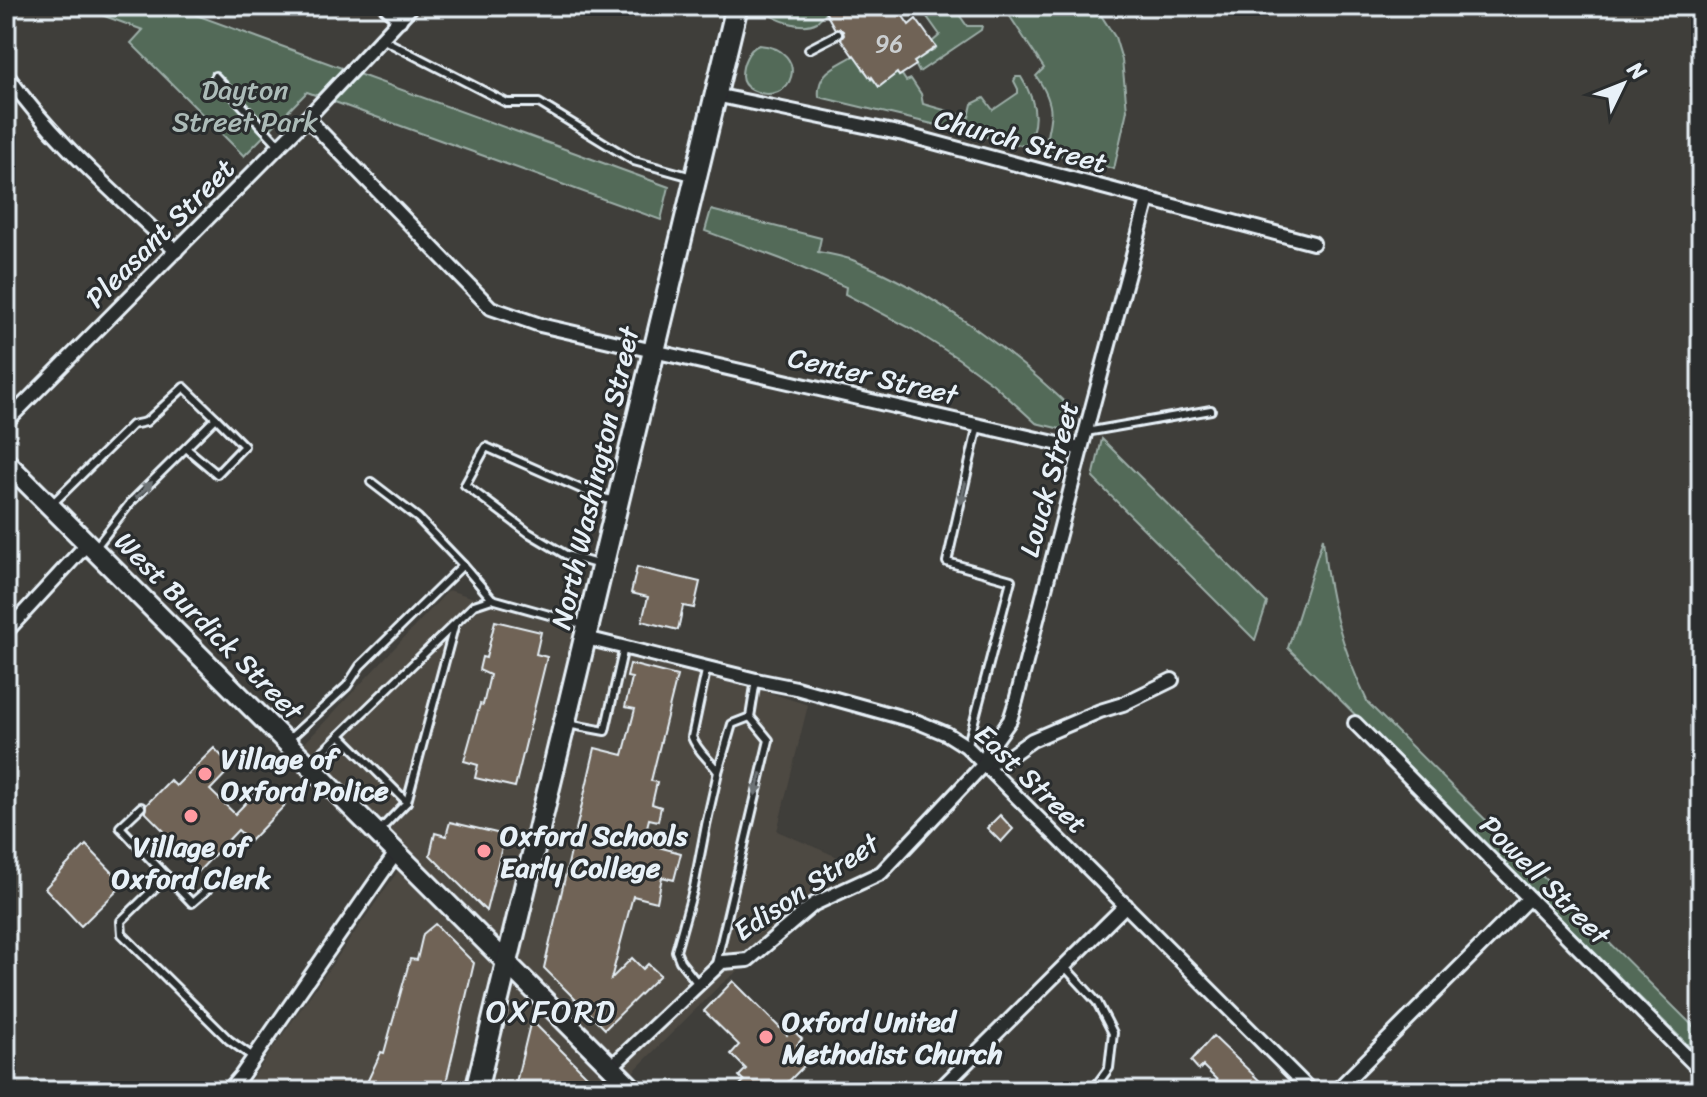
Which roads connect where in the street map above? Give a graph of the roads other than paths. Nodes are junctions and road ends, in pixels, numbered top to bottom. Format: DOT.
graph roads {
  1 [pos="385,6"];
  2 [pos="412,6"];
  3 [pos="737,6"];
  4 [pos="400,20"];
  5 [pos="838,34"];
  6 [pos="382,39"];
  7 [pos="809,49"];
  8 [pos="6,74"];
  9 [pos="215,76"];
  10 [pos="715,95"];
  11 [pos="307,118"];
  12 [pos="280,146"];
  13 [pos="695,178"];
  14 [pos="1148,199"];
  15 [pos="1313,243"];
  16 [pos="176,251"];
  17 [pos="654,350"];
  18 [pos="1211,410"];
  19 [pos="216,418"];
  20 [pos="6,422"];
  21 [pos="978,425"];
  22 [pos="1086,432"];
  23 [pos="186,448"];
  24 [pos="1081,449"];
  25 [pos="6,462"];
  26 [pos="371,482"];
  27 [pos="617,502"];
  28 [pos="50,506"];
  29 [pos="91,547"];
  30 [pos="463,565"];
  31 [pos="602,566"];
  32 [pos="492,599"];
  33 [pos="455,624"];
  34 [pos="6,632"];
  35 [pos="587,632"];
  36 [pos="624,647"];
  37 [pos="707,666"];
  38 [pos="756,680"];
  39 [pos="1172,680"];
  40 [pos="750,717"];
  41 [pos="1355,723"];
  42 [pos="565,724"];
  43 [pos="340,735"];
  44 [pos="286,742"];
  45 [pos="967,748"];
  46 [pos="984,764"];
  47 [pos="309,765"];
  48 [pos="718,772"];
  49 [pos="407,802"];
  50 [pos="141,807"];
  51 [pos="377,833"];
  52 [pos="396,853"];
  53 [pos="167,876"];
  54 [pos="207,890"];
  55 [pos="1528,899"];
  56 [pos="1126,905"];
  57 [pos="508,964"];
  58 [pos="1064,966"];
  59 [pos="715,968"];
  60 [pos="698,984"];
  61 [pos="254,1058"];
  62 [pos="611,1067"];
  63 [pos="1701,1071"];
  64 [pos="228,1091"];
  65 [pos="476,1091"];
  66 [pos="635,1091"];
  67 [pos="938,1091"];
  68 [pos="1092,1091"];
  69 [pos="1311,1091"];
  70 [pos="1336,1091"];
  1 -- 4 [label="street"];
  2 -- 4 [label="street, Pleasant Street"];
  3 -- 10 [label="main road, North Washington Street"];
  4 -- 6 [label="street, Pleasant Street"];
  5 -- 7 [label="lane"];
  6 -- 11 [label="street, Pleasant Street"];
  6 -- 13 [label="lane"];
  8 -- 16 [label="street"];
  9 -- 12 [label="lane"];
  10 -- 13 [label="main road, North Washington Street"];
  10 -- 14 [label="street, Church Street"];
  11 -- 12 [label="street, Pleasant Street"];
  11 -- 17 [label="street, Center Street"];
  12 -- 16 [label="street, Pleasant Street"];
  13 -- 17 [label="main road, North Washington Street"];
  14 -- 15 [label="street, Church Street"];
  14 -- 22 [label="street, Louck Street"];
  16 -- 20 [label="street, Pleasant Street"];
  17 -- 21 [label="street, Center Street"];
  17 -- 27 [label="main road, North Washington Street"];
  18 -- 22 [label="lane"];
  19 -- 23 [label="lane"];
  19 -- 23 [label="lane"];
  19 -- 28 [label="lane"];
  21 -- 24 [label="street, Center Street"];
  21 -- 45 [label="lane, one-way"];
  22 -- 24 [label="street, Louck Street"];
  29 -- 23 [label="lane, one-way"];
  24 -- 46 [label="street, Louck Street"];
  25 -- 28 [label="street, West Burdick Street"];
  26 -- 30 [label="lane"];
  27 -- 31 [label="main road, North Washington Street"];
  27 -- 31 [label="lane"];
  28 -- 29 [label="street, West Burdick Street"];
  29 -- 34 [label="street"];
  29 -- 44 [label="street, West Burdick Street"];
  30 -- 32 [label="lane"];
  30 -- 44 [label="lane"];
  31 -- 35 [label="main road, North Washington Street"];
  32 -- 33 [label="lane"];
  32 -- 35 [label="lane"];
  33 -- 43 [label="lane"];
  33 -- 49 [label="lane"];
  35 -- 36 [label="street, East Street"];
  35 -- 42 [label="main road, North Washington Street"];
  36 -- 37 [label="street, East Street"];
  36 -- 42 [label="lane"];
  37 -- 38 [label="street, East Street"];
  37 -- 48 [label="lane"];
  38 -- 40 [label="lane"];
  38 -- 45 [label="street, East Street"];
  39 -- 46 [label="street"];
  40 -- 48 [label="lane"];
  40 -- 59 [label="lane, one-way"];
  41 -- 55 [label="street, Powell Street"];
  42 -- 57 [label="main road, North Washington Street"];
  43 -- 47 [label="lane"];
  43 -- 49 [label="lane"];
  44 -- 47 [label="street, West Burdick Street"];
  45 -- 46 [label="street, East Street"];
  46 -- 56 [label="street, East Street"];
  46 -- 59 [label="street, Edison Street"];
  47 -- 51 [label="street, West Burdick Street"];
  48 -- 60 [label="lane"];
  49 -- 51 [label="lane"];
  50 -- 53 [label="lane"];
  51 -- 52 [label="street, West Burdick Street"];
  52 -- 57 [label="street, West Burdick Street"];
  52 -- 61 [label="street"];
  53 -- 54 [label="lane"];
  53 -- 61 [label="lane"];
  55 -- 63 [label="street, Powell Street"];
  55 -- 70 [label="street"];
  56 -- 58 [label="street"];
  56 -- 69 [label="street, East Street"];
  57 -- 62 [label="street, West Burdick Street"];
  57 -- 65 [label="main road, North Washington Street"];
  58 -- 67 [label="street"];
  58 -- 68 [label="lane"];
  59 -- 60 [label="street, Edison Street"];
  60 -- 62 [label="street, Edison Street"];
  61 -- 64 [label="street"];
  62 -- 66 [label="street, West Burdick Street"];
}
